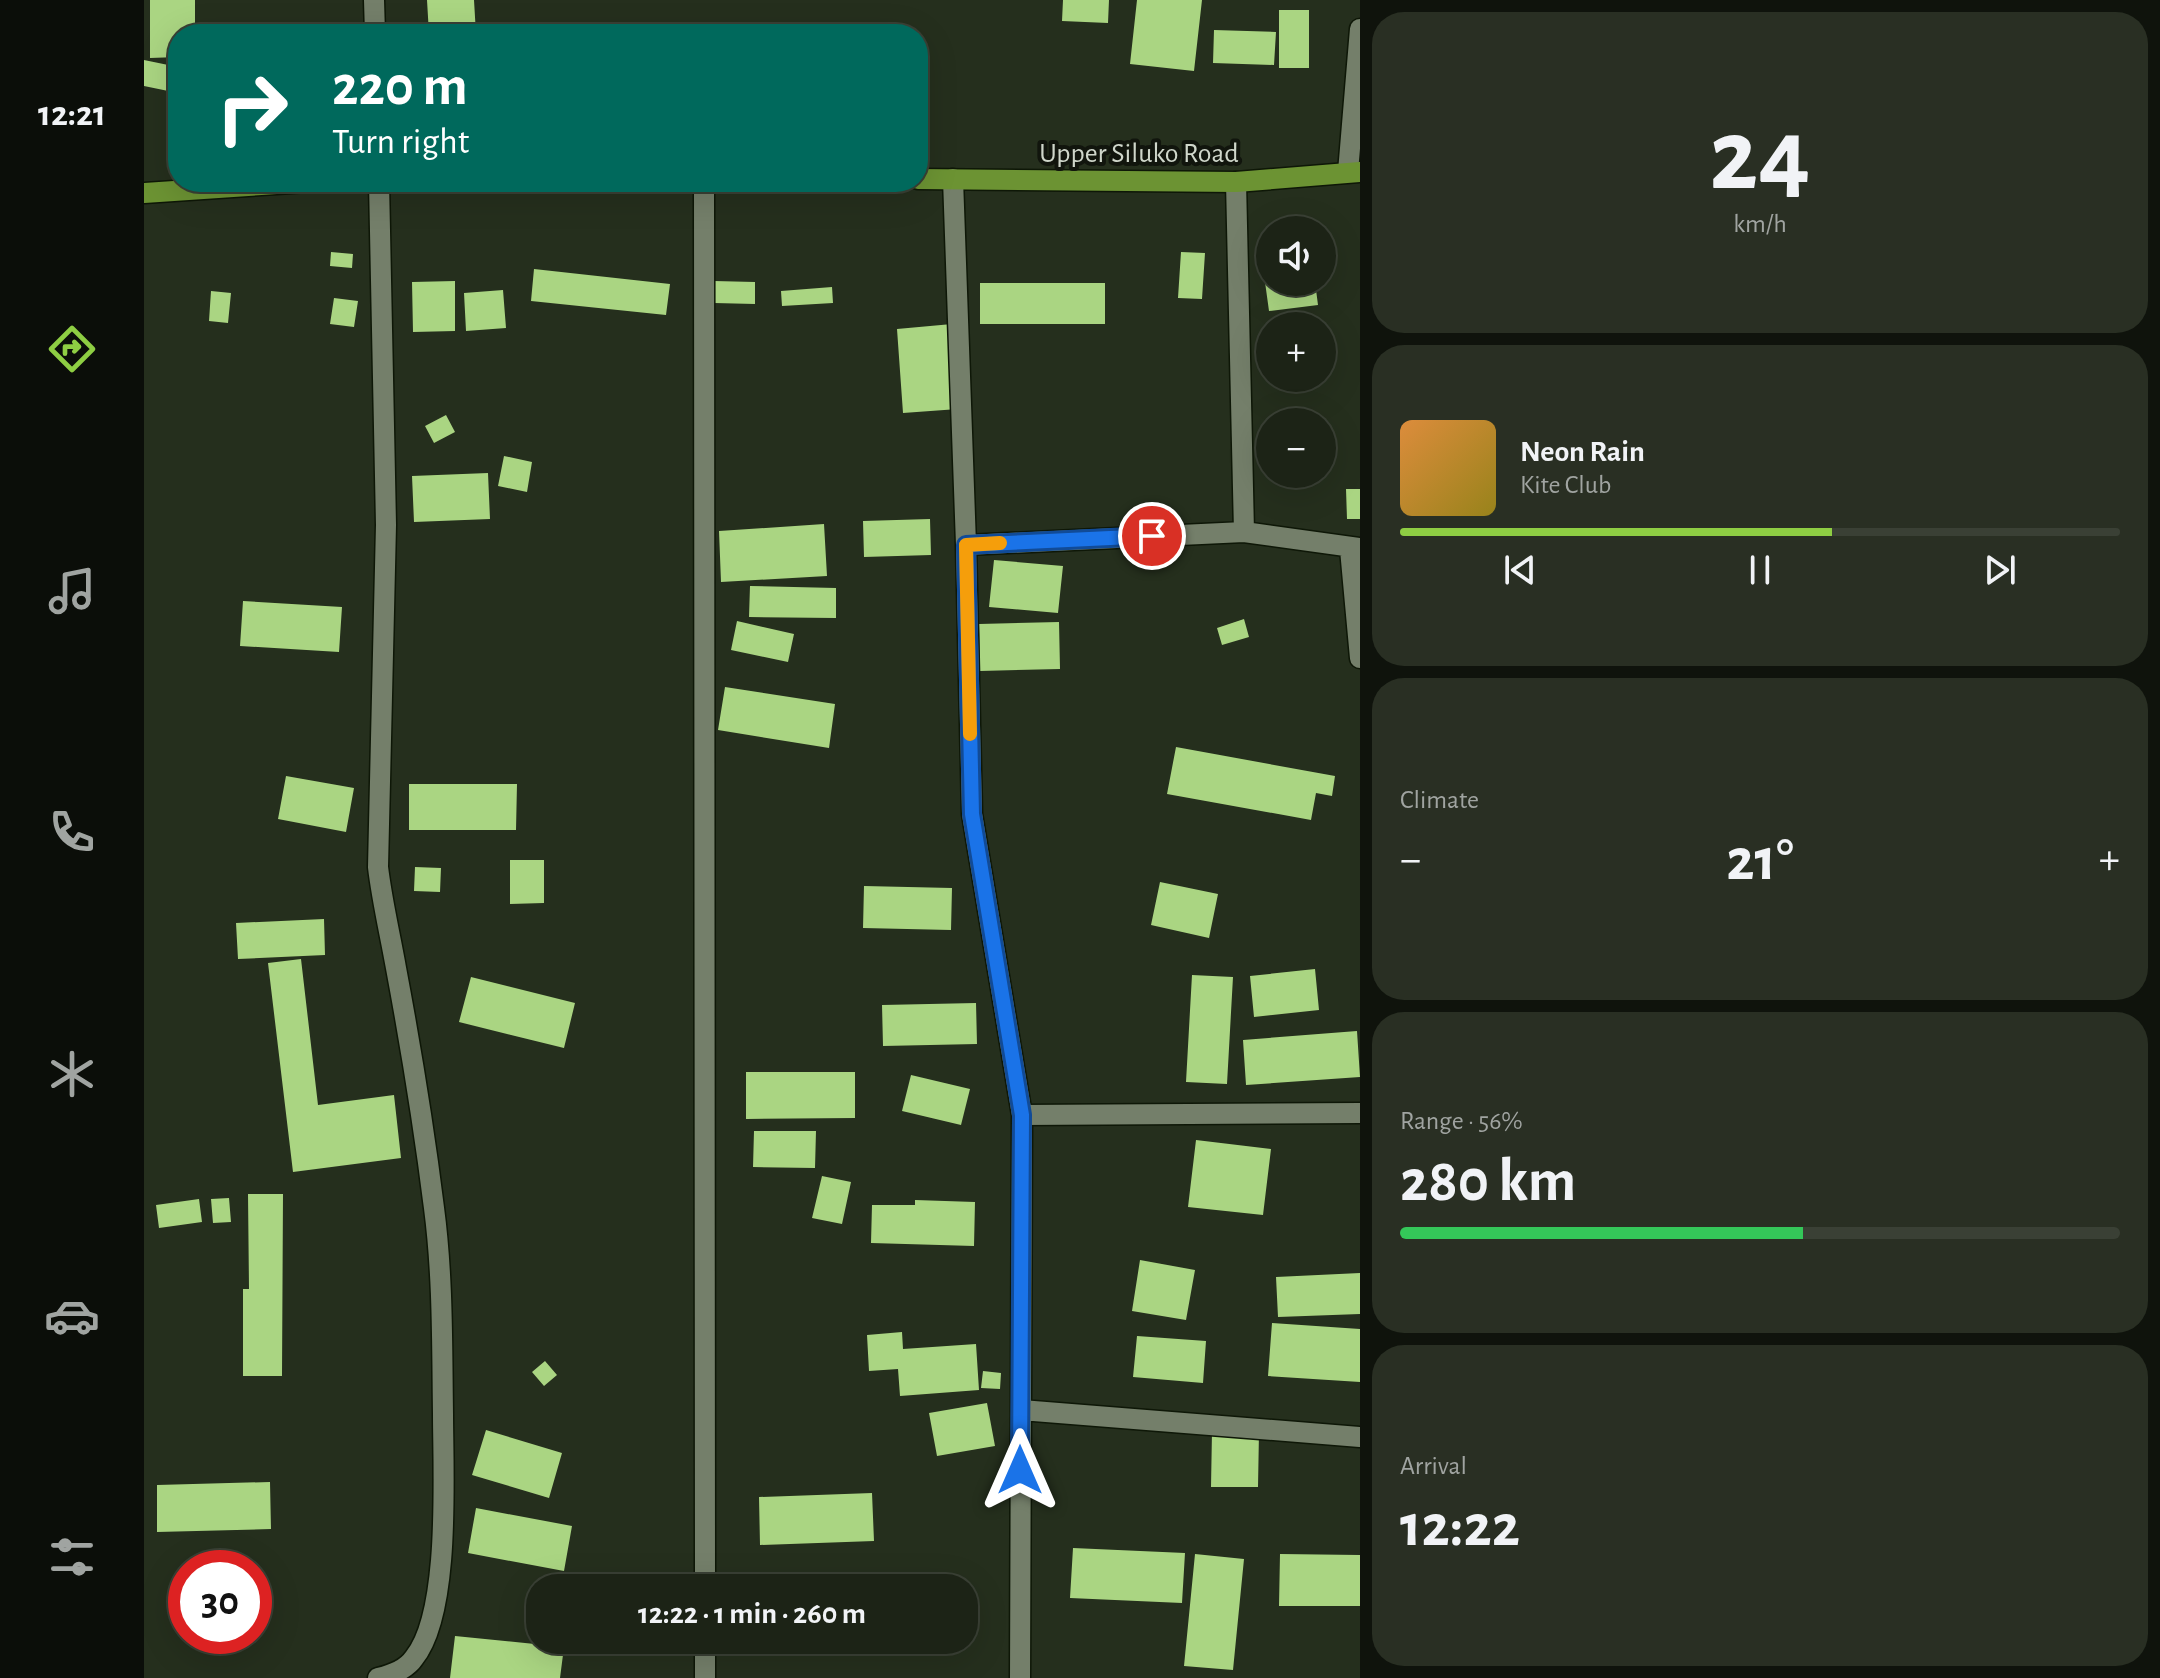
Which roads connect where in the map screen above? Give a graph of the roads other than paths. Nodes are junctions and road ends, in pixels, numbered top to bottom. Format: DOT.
graph roads {
  1 [pos="374,0"];
  2 [pos="375,24"];
  3 [pos="1360,29"];
  4 [pos="1354,172"];
  5 [pos="928,179"];
  6 [pos="953,179"];
  7 [pos="1236,182"];
  8 [pos="168,191"];
  9 [pos="379,192"];
  10 [pos="704,192"];
  11 [pos="144,193"];
  12 [pos="1244,532"];
  13 [pos="966,545"];
  14 [pos="1355,548"];
  15 [pos="1360,658"];
  16 [pos="1360,1113"];
  17 [pos="1022,1115"];
  18 [pos="1021,1410"];
  19 [pos="1360,1437"];
  20 [pos="705,1574"];
  21 [pos="705,1654"];
  22 [pos="378,1678"];
  23 [pos="705,1678"];
  24 [pos="1020,1678"];
  1 -- 2 [label="street"];
  3 -- 4 [label="street"];
  4 -- 7 [label="main road, Upper Siluko Road"];
  5 -- 6 [label="main road, Upper Siluko Road"];
  6 -- 7 [label="main road, Upper Siluko Road"];
  6 -- 13 [label="street"];
  7 -- 12 [label="street"];
  8 -- 11 [label="main road"];
  9 -- 22 [label="street"];
  10 -- 20 [label="street"];
  12 -- 13 [label="street"];
  12 -- 14 [label="street"];
  13 -- 17 [label="street"];
  14 -- 15 [label="street"];
  16 -- 17 [label="street"];
  17 -- 18 [label="street"];
  18 -- 19 [label="street"];
  18 -- 24 [label="street"];
  21 -- 23 [label="street"];
}
